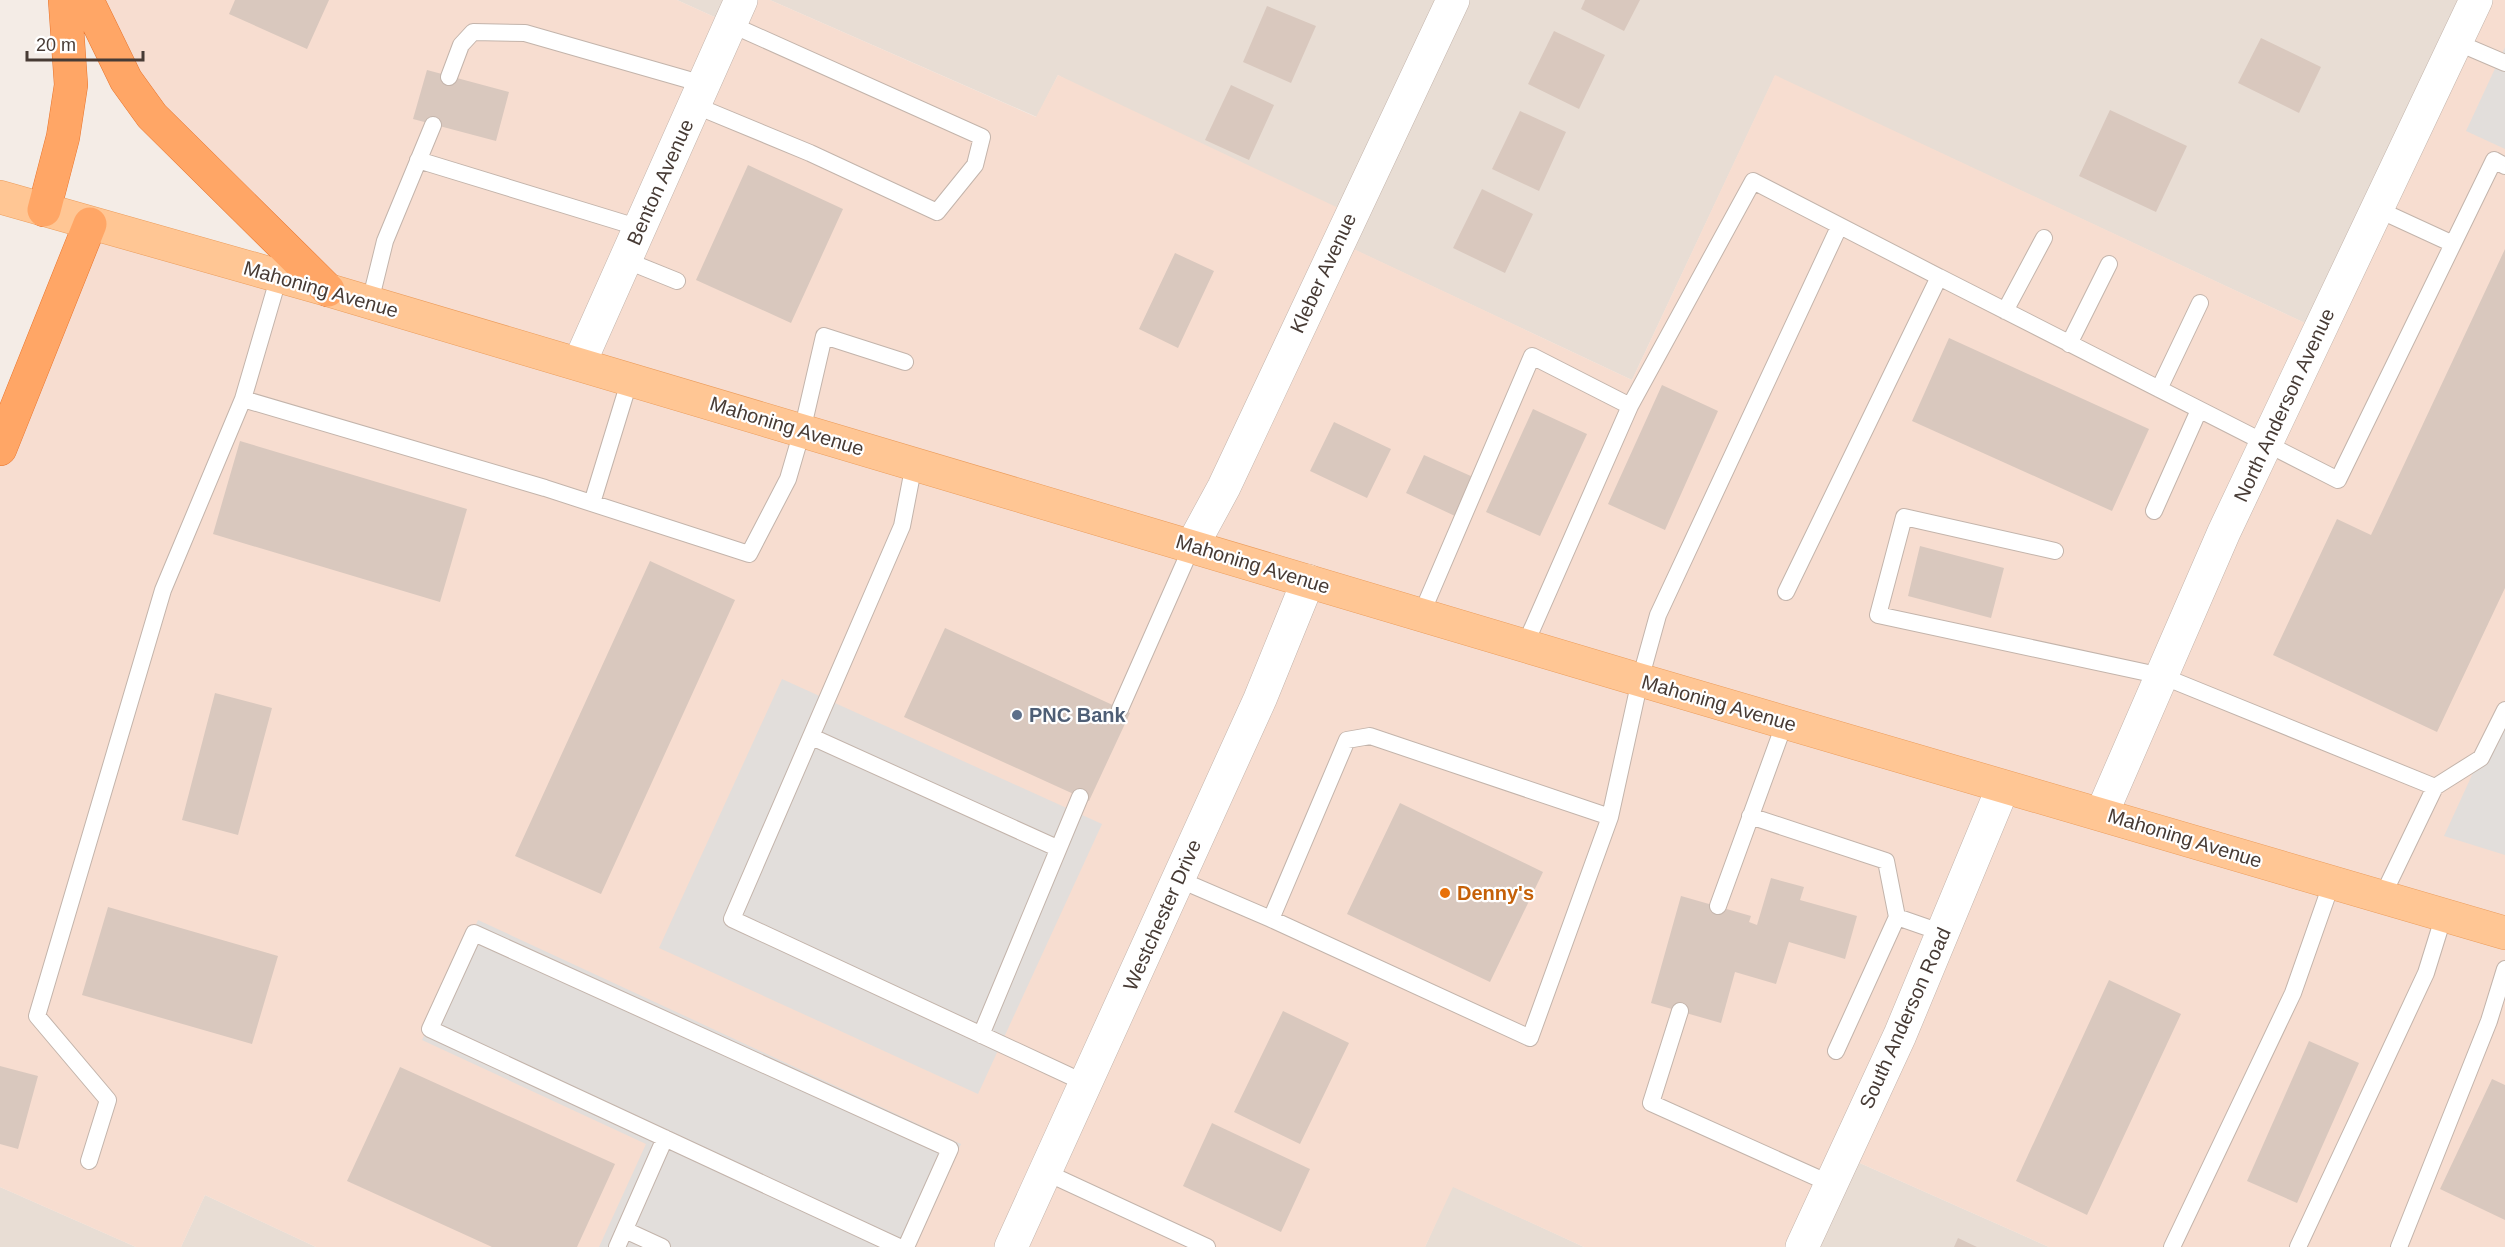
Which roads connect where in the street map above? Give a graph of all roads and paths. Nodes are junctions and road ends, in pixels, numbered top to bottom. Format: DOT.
graph roads {
  1 [pos="65,0"];
  2 [pos="87,0"];
  3 [pos="1453,0"];
  4 [pos="2476,0"];
  5 [pos="735,12"];
  6 [pos="2456,42"];
  7 [pos="2505,63"];
  8 [pos="449,77"];
  9 [pos="698,95"];
  10 [pos="433,125"];
  11 [pos="418,160"];
  12 [pos="2505,166"];
  13 [pos="0,197"];
  14 [pos="2377,209"];
  15 [pos="44,210"];
  16 [pos="90,224"];
  17 [pos="1839,227"];
  18 [pos="640,228"];
  19 [pos="2044,238"];
  20 [pos="2452,244"];
  21 [pos="625,260"];
  22 [pos="2109,264"];
  23 [pos="279,276"];
  24 [pos="1939,278"];
  25 [pos="677,281"];
  26 [pos="328,290"];
  27 [pos="370,302"];
  28 [pos="2200,303"];
  29 [pos="2005,311"];
  30 [pos="2069,344"];
  31 [pos="905,362"];
  32 [pos="579,364"];
  33 [pos="630,379"];
  34 [pos="2159,389"];
  35 [pos="243,399"];
  36 [pos="1630,406"];
  37 [pos="2199,410"];
  38 [pos="802,431"];
  39 [pos="2266,443"];
  40 [pos="0,449"];
  41 [pos="914,464"];
  42 [pos="592,503"];
  43 [pos="2154,511"];
  44 [pos="1192,546"];
  45 [pos="2055,551"];
  46 [pos="1308,581"];
  47 [pos="1786,592"];
  48 [pos="1421,615"];
  49 [pos="1525,645"];
  50 [pos="2162,676"];
  51 [pos="1640,680"];
  52 [pos="1120,709"];
  53 [pos="2505,710"];
  54 [pos="1785,722"];
  55 [pos="812,737"];
  56 [pos="2003,787"];
  57 [pos="2435,787"];
  58 [pos="1080,797"];
  59 [pos="2102,813"];
  60 [pos="1750,816"];
  61 [pos="1610,817"];
  62 [pos="1057,848"];
  63 [pos="1178,879"];
  64 [pos="2332,882"];
  65 [pos="2382,897"];
  66 [pos="1718,906"];
  67 [pos="2444,915"];
  68 [pos="1897,917"];
  69 [pos="1271,918"];
  70 [pos="1943,933"];
  71 [pos="2505,933"];
  72 [pos="2505,969"];
  73 [pos="1680,1011"];
  74 [pos="981,1035"];
  75 [pos="1836,1051"];
  76 [pos="1086,1083"];
  77 [pos="665,1138"];
  78 [pos="89,1161"];
  79 [pos="1045,1172"];
  80 [pos="1831,1184"];
  81 [pos="625,1230"];
  82 [pos="617,1247"];
  83 [pos="662,1247"];
  84 [pos="899,1247"];
  85 [pos="906,1247"];
  86 [pos="1011,1247"];
  87 [pos="1207,1247"];
  88 [pos="1802,1247"];
  89 [pos="2172,1247"];
  90 [pos="2298,1247"];
  91 [pos="2399,1247"];
  1 -- 15 [label="highway"];
  2 -- 26 [label="highway"];
  3 -- 44 [label="street, Kleber Avenue"];
  4 -- 6 [label="street, North Anderson Avenue"];
  5 -- 9 [label="street, Benton Avenue"];
  5 -- 9 [label="lane"];
  6 -- 7 [label="lane"];
  6 -- 14 [label="street, North Anderson Avenue"];
  8 -- 9 [label="lane"];
  9 -- 18 [label="street, Benton Avenue"];
  10 -- 11 [label="lane"];
  11 -- 18 [label="lane"];
  11 -- 27 [label="lane"];
  12 -- 20 [label="lane"];
  13 -- 15 [label="main road, Mahoning Avenue"];
  14 -- 20 [label="lane"];
  14 -- 39 [label="street, North Anderson Avenue"];
  15 -- 16 [label="main road, Mahoning Avenue"];
  16 -- 23 [label="main road, Mahoning Avenue"];
  16 -- 40 [label="highway"];
  17 -- 24 [label="lane"];
  17 -- 36 [label="lane"];
  17 -- 51 [label="lane"];
  18 -- 21 [label="street, Benton Avenue"];
  19 -- 29 [label="lane"];
  20 -- 39 [label="lane"];
  21 -- 25 [label="lane"];
  21 -- 32 [label="street, Benton Avenue"];
  22 -- 30 [label="lane"];
  23 -- 26 [label="main road, Mahoning Avenue"];
  23 -- 35 [label="lane"];
  24 -- 29 [label="lane"];
  24 -- 47 [label="lane"];
  26 -- 27 [label="main road, Mahoning Avenue"];
  27 -- 32 [label="main road, Mahoning Avenue"];
  28 -- 34 [label="lane"];
  29 -- 30 [label="lane"];
  30 -- 34 [label="lane"];
  31 -- 38 [label="lane"];
  32 -- 33 [label="main road, Mahoning Avenue"];
  33 -- 38 [label="main road, Mahoning Avenue"];
  33 -- 42 [label="lane"];
  34 -- 37 [label="lane"];
  35 -- 42 [label="lane"];
  35 -- 78 [label="lane"];
  36 -- 48 [label="lane"];
  36 -- 49 [label="lane"];
  37 -- 39 [label="lane"];
  37 -- 43 [label="lane"];
  38 -- 41 [label="main road, Mahoning Avenue"];
  38 -- 42 [label="lane"];
  39 -- 50 [label="street, North Anderson Avenue"];
  41 -- 44 [label="main road, Mahoning Avenue"];
  41 -- 55 [label="lane"];
  44 -- 46 [label="main road, Mahoning Avenue"];
  44 -- 52 [label="lane"];
  45 -- 50 [label="lane"];
  46 -- 48 [label="main road, Mahoning Avenue"];
  46 -- 63 [label="street, Westchester Drive"];
  48 -- 49 [label="main road, Mahoning Avenue"];
  49 -- 51 [label="main road, Mahoning Avenue"];
  50 -- 57 [label="lane"];
  50 -- 59 [label="street, North Anderson Avenue"];
  51 -- 54 [label="main road, Mahoning Avenue"];
  51 -- 61 [label="lane"];
  53 -- 57 [label="lane"];
  54 -- 56 [label="main road, Mahoning Avenue"];
  54 -- 60 [label="lane"];
  55 -- 62 [label="lane"];
  55 -- 74 [label="lane"];
  56 -- 59 [label="main road, Mahoning Avenue"];
  56 -- 70 [label="street, South Anderson Road"];
  57 -- 65 [label="lane"];
  58 -- 62 [label="lane"];
  59 -- 64 [label="main road, Mahoning Avenue"];
  60 -- 66 [label="lane"];
  60 -- 68 [label="lane"];
  61 -- 69 [label="lane"];
  61 -- 69 [label="lane"];
  62 -- 74 [label="lane"];
  63 -- 69 [label="lane"];
  63 -- 76 [label="street, Westchester Drive"];
  64 -- 65 [label="main road, Mahoning Avenue"];
  64 -- 89 [label="lane"];
  65 -- 67 [label="main road, Mahoning Avenue"];
  67 -- 71 [label="main road, Mahoning Avenue"];
  67 -- 90 [label="lane"];
  68 -- 70 [label="lane"];
  68 -- 75 [label="lane"];
  70 -- 80 [label="street, South Anderson Road"];
  72 -- 91 [label="lane"];
  73 -- 80 [label="lane"];
  74 -- 76 [label="lane"];
  76 -- 79 [label="street, Westchester Drive"];
  77 -- 81 [label="lane"];
  77 -- 84 [label="lane"];
  77 -- 85 [label="lane"];
  79 -- 86 [label="street, Westchester Drive"];
  79 -- 87 [label="lane"];
  80 -- 88 [label="street, South Anderson Road"];
  81 -- 82 [label="lane"];
  81 -- 83 [label="lane"];
}
